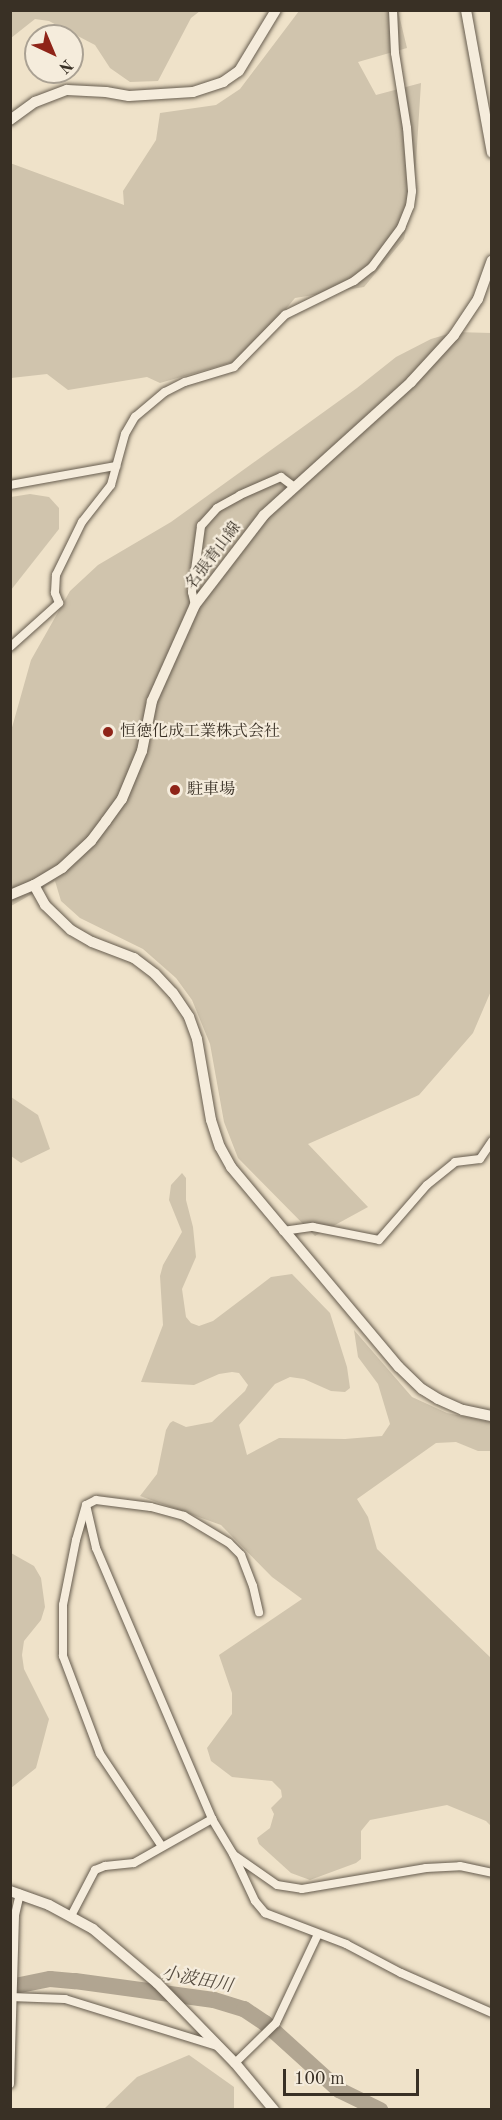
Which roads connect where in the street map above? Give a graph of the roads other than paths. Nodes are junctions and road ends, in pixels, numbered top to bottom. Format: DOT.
graph roads {
  1 [pos="276,10"];
  2 [pos="393,10"];
  3 [pos="466,10"];
  4 [pos="10,120"];
  5 [pos="492,153"];
  6 [pos="492,260"];
  7 [pos="116,466"];
  8 [pos="10,485"];
  9 [pos="293,486"];
  10 [pos="195,605"];
  11 [pos="10,647"];
  12 [pos="34,885"];
  13 [pos="10,895"];
  14 [pos="492,1141"];
  15 [pos="283,1231"];
  16 [pos="492,1416"];
  17 [pos="86,1505"];
  18 [pos="259,1612"];
  19 [pos="212,1819"];
  20 [pos="161,1845"];
  21 [pos="233,1854"];
  22 [pos="492,1874"];
  23 [pos="15,1893"];
  24 [pos="71,1916"];
  25 [pos="318,1934"];
  26 [pos="13,1995"];
  27 [pos="492,2013"];
  28 [pos="218,2047"];
  29 [pos="235,2063"];
  30 [pos="10,2084"];
  31 [pos="274,2109"];
  1 -- 4 [label="main road"];
  2 -- 7 [label="street"];
  3 -- 5 [label="main road"];
  6 -- 9 [label="main road, 名張青山線"];
  7 -- 8 [label="street"];
  7 -- 11 [label="street"];
  9 -- 10 [label="main road, 名張青山線"];
  9 -- 10 [label="street"];
  10 -- 12 [label="main road, 名張青山線"];
  12 -- 13 [label="main road, 名張青山線"];
  12 -- 15 [label="main road"];
  14 -- 15 [label="street"];
  15 -- 16 [label="main road"];
  17 -- 18 [label="street"];
  17 -- 19 [label="street"];
  17 -- 20 [label="street"];
  19 -- 20 [label="street"];
  19 -- 21 [label="street"];
  20 -- 24 [label="street"];
  21 -- 22 [label="street"];
  21 -- 25 [label="street"];
  23 -- 24 [label="main road"];
  23 -- 26 [label="street"];
  24 -- 28 [label="main road"];
  25 -- 27 [label="street"];
  25 -- 29 [label="street"];
  26 -- 28 [label="street"];
  26 -- 30 [label="street"];
  28 -- 29 [label="main road"];
  29 -- 31 [label="main road"];
}
